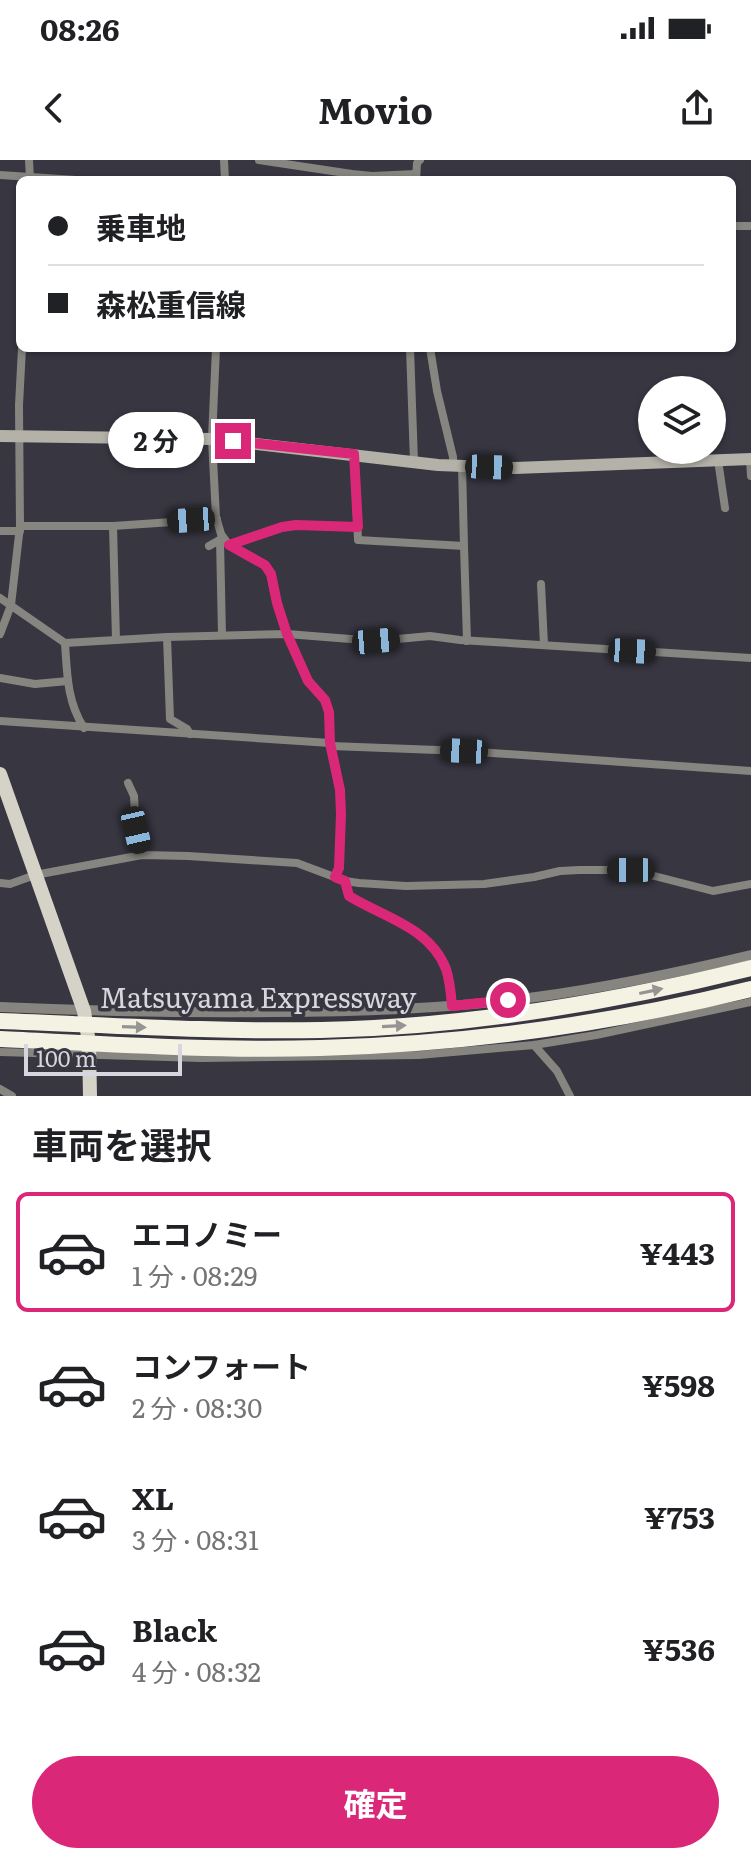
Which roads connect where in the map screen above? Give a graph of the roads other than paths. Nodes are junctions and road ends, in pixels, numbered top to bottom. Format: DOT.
graph roads {
  1 [pos="259,160"];
  2 [pos="395,176"];
  3 [pos="22,352"];
  4 [pos="216,352"];
  5 [pos="410,352"];
  6 [pos="431,352"];
  7 [pos="0,436"];
  8 [pos="20,437"];
  9 [pos="212,439"];
  10 [pos="354,454"];
  11 [pos="750,459"];
  12 [pos="726,460"];
  13 [pos="414,462"];
  14 [pos="638,463"];
  15 [pos="719,464"];
  16 [pos="458,466"];
  17 [pos="751,476"];
  18 [pos="725,508"];
  19 [pos="217,519"];
  20 [pos="113,526"];
  21 [pos="358,527"];
  22 [pos="20,528"];
  23 [pos="0,531"];
  24 [pos="224,541"];
  25 [pos="209,546"];
  26 [pos="464,546"];
  27 [pos="541,584"];
  28 [pos="0,598"];
  29 [pos="11,605"];
  30 [pos="0,634"];
  31 [pos="287,634"];
  32 [pos="222,635"];
  33 [pos="167,637"];
  34 [pos="116,640"];
  35 [pos="467,641"];
  36 [pos="65,643"];
  37 [pos="544,645"];
  38 [pos="751,658"];
  39 [pos="0,678"];
  40 [pos="68,681"];
  41 [pos="0,721"];
  42 [pos="84,728"];
  43 [pos="190,734"];
  44 [pos="331,745"];
  45 [pos="751,771"];
  46 [pos="0,774"];
  47 [pos="128,783"];
  48 [pos="142,855"];
  49 [pos="35,875"];
  50 [pos="335,877"];
  51 [pos="345,881"];
  52 [pos="0,883"];
  53 [pos="751,884"];
  54 [pos="751,955"];
  55 [pos="751,968"];
  56 [pos="751,989"];
  57 [pos="751,1002"];
  58 [pos="452,1006"];
  59 [pos="0,1007"];
  60 [pos="84,1011"];
  61 [pos="0,1021"];
  62 [pos="0,1039"];
  63 [pos="534,1045"];
  64 [pos="0,1052"];
  65 [pos="89,1055"];
  66 [pos="0,1089"];
  67 [pos="12,1096"];
  68 [pos="90,1096"];
  69 [pos="570,1096"];
  1 -- 2 [label="street"];
  3 -- 8 [label="street"];
  4 -- 9 [label="street"];
  5 -- 13 [label="street"];
  6 -- 16 [label="street"];
  7 -- 8 [label="main road"];
  8 -- 9 [label="main road"];
  8 -- 22 [label="street"];
  9 -- 10 [label="main road"];
  9 -- 19 [label="street"];
  10 -- 13 [label="main road"];
  10 -- 21 [label="street"];
  11 -- 12 [label="main road"];
  11 -- 17 [label="street"];
  13 -- 16 [label="main road"];
  14 -- 16 [label="main road"];
  15 -- 18 [label="street"];
  16 -- 26 [label="street"];
  19 -- 20 [label="street"];
  19 -- 24 [label="street"];
  20 -- 22 [label="street"];
  20 -- 34 [label="street"];
  21 -- 24 [label="street"];
  21 -- 26 [label="street"];
  22 -- 23 [label="street"];
  22 -- 29 [label="street"];
  24 -- 25 [label="street"];
  24 -- 31 [label="street"];
  24 -- 32 [label="street"];
  26 -- 35 [label="street"];
  27 -- 37 [label="street"];
  28 -- 29 [label="street"];
  29 -- 30 [label="street"];
  29 -- 36 [label="street"];
  31 -- 32 [label="street"];
  31 -- 35 [label="street"];
  31 -- 44 [label="street"];
  32 -- 33 [label="street"];
  33 -- 34 [label="street"];
  33 -- 43 [label="street"];
  34 -- 36 [label="street"];
  35 -- 37 [label="street"];
  36 -- 40 [label="street"];
  37 -- 38 [label="street"];
  39 -- 40 [label="street"];
  40 -- 42 [label="street"];
  41 -- 42 [label="street"];
  42 -- 43 [label="street"];
  43 -- 44 [label="street"];
  44 -- 45 [label="street"];
  44 -- 50 [label="street"];
  46 -- 49 [label="main road"];
  47 -- 48 [label="street"];
  48 -- 49 [label="street"];
  48 -- 50 [label="street"];
  49 -- 52 [label="street"];
  49 -- 60 [label="main road"];
  50 -- 51 [label="street"];
  51 -- 53 [label="street"];
  51 -- 58 [label="street"];
  54 -- 58 [label="street"];
  61 -- 55 [label="highway, Matsuyama Expressway, one-way"];
  56 -- 62 [label="highway, Matsuyama Expressway"];
  57 -- 63 [label="street"];
  58 -- 60 [label="street"];
  59 -- 60 [label="street"];
  60 -- 65 [label="main road"];
  63 -- 65 [label="street"];
  63 -- 69 [label="street"];
  64 -- 65 [label="street"];
  65 -- 68 [label="main road"];
  66 -- 67 [label="street"];
}
